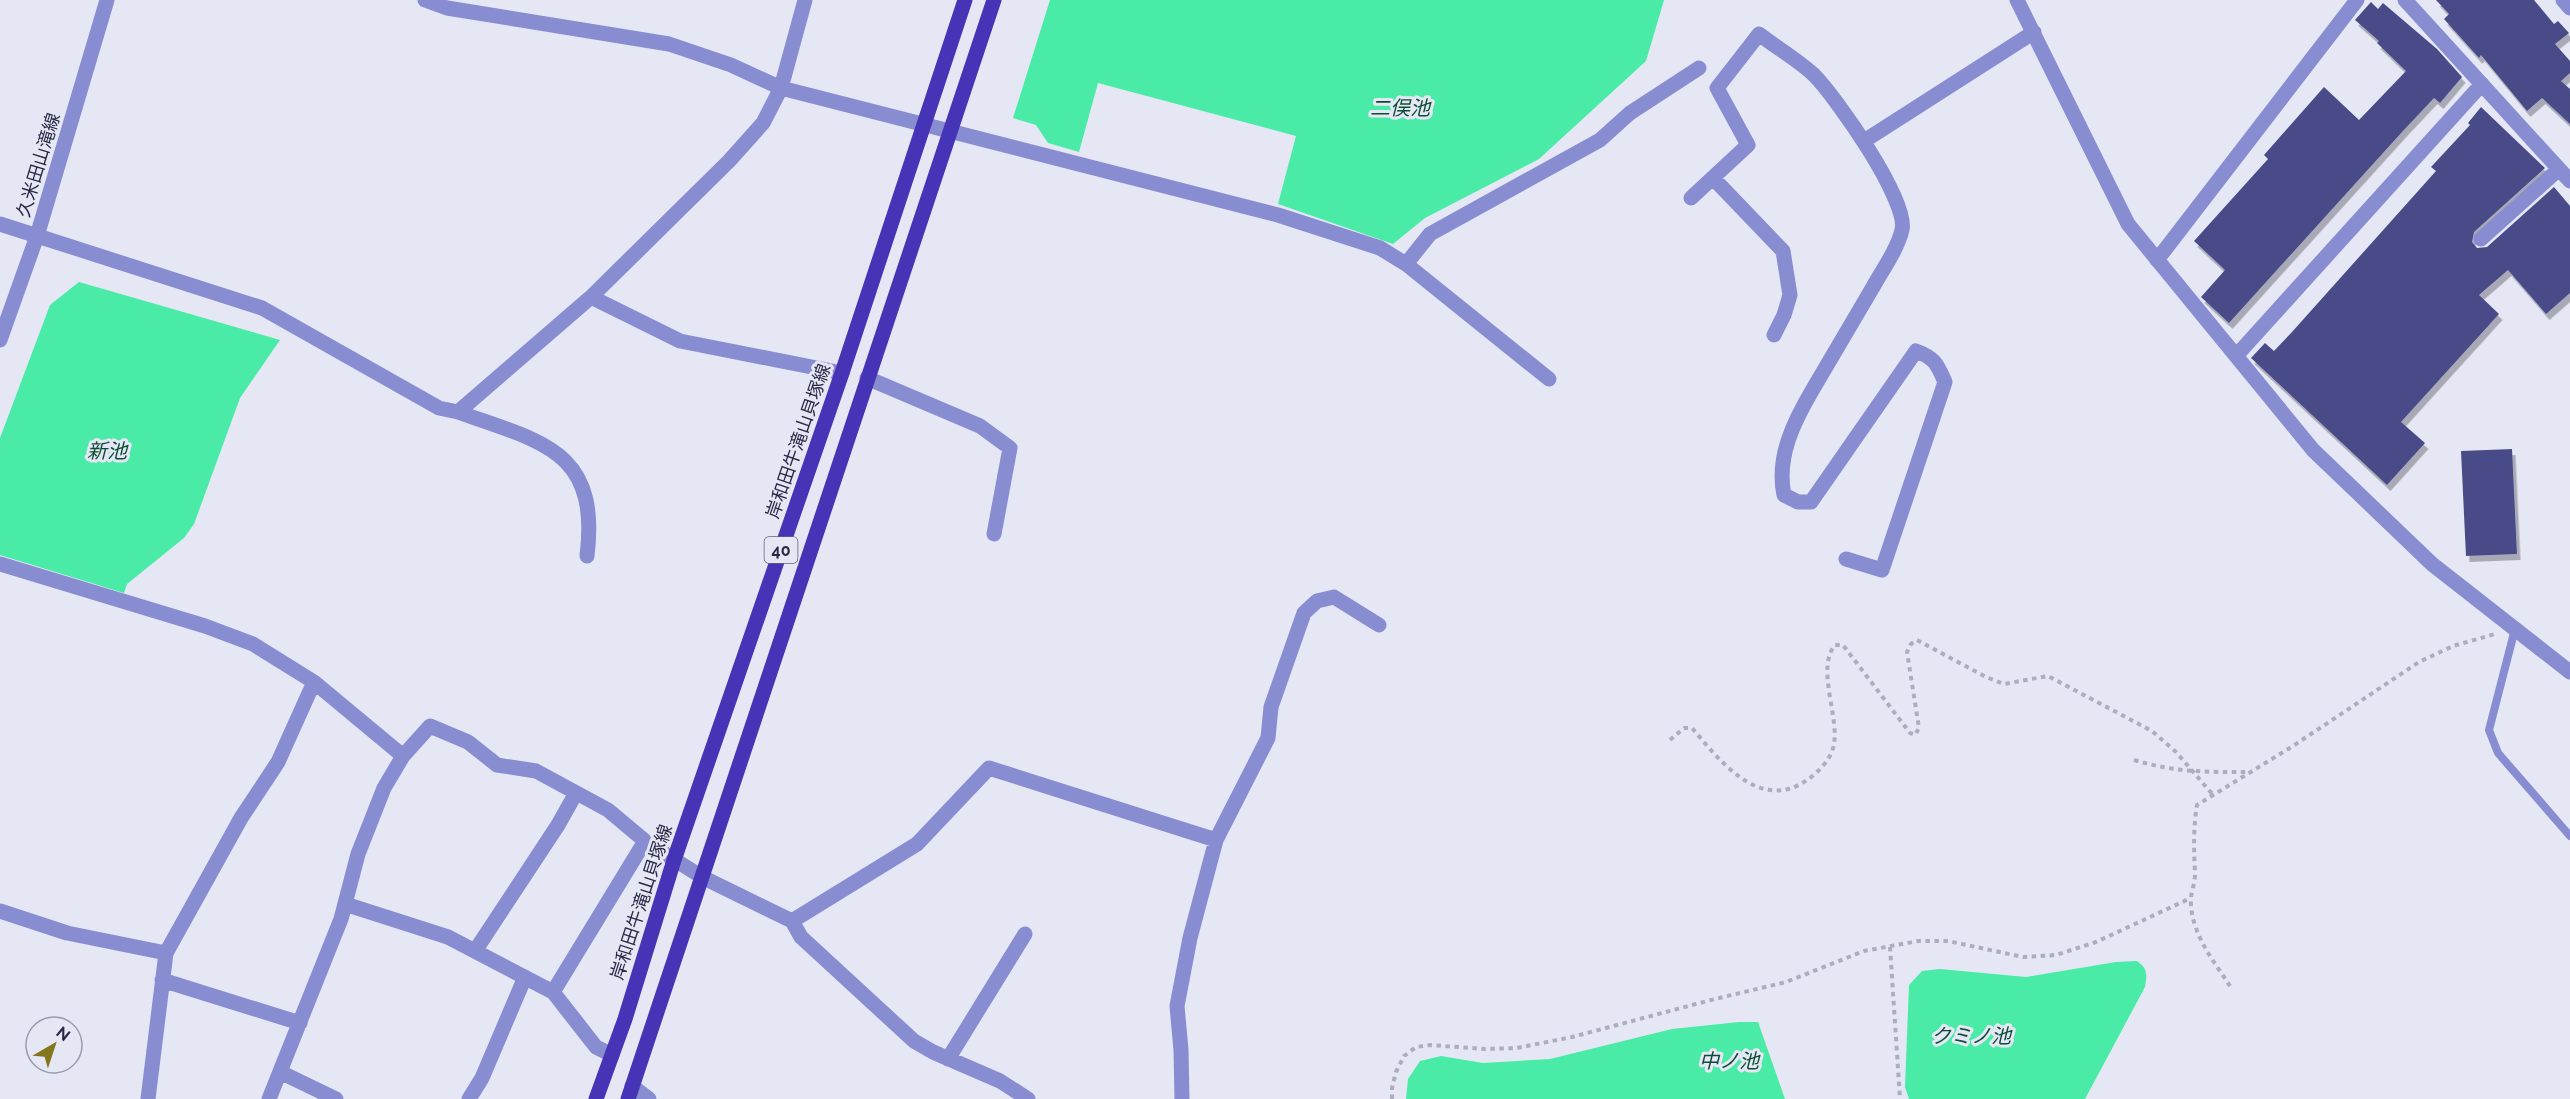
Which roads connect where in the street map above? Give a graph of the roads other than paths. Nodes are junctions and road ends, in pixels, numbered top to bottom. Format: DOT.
graph roads {
  1 [pos="107,0"];
  2 [pos="805,0"];
  3 [pos="965,0"];
  4 [pos="993,0"];
  5 [pos="2018,0"];
  6 [pos="2357,0"];
  7 [pos="2405,0"];
  8 [pos="2563,0"];
  9 [pos="432,1"];
  10 [pos="2570,8"];
  11 [pos="2034,32"];
  12 [pos="1699,68"];
  13 [pos="2482,84"];
  14 [pos="781,88"];
  15 [pos="923,124"];
  16 [pos="949,131"];
  17 [pos="1864,141"];
  18 [pos="2559,169"];
  19 [pos="1713,178"];
  20 [pos="2570,181"];
  21 [pos="1691,198"];
  22 [pos="0,224"];
  23 [pos="37,236"];
  24 [pos="2481,239"];
  25 [pos="2157,260"];
  26 [pos="1406,264"];
  27 [pos="591,297"];
  28 [pos="1774,335"];
  29 [pos="0,340"];
  30 [pos="2236,356"];
  31 [pos="842,373"];
  32 [pos="867,378"];
  33 [pos="1550,379"];
  34 [pos="458,412"];
  35 [pos="994,534"];
  36 [pos="587,556"];
  37 [pos="1846,559"];
  38 [pos="0,564"];
  39 [pos="1379,626"];
  40 [pos="2515,629"];
  41 [pos="2570,672"];
  42 [pos="314,682"];
  43 [pos="403,756"];
  44 [pos="576,793"];
  45 [pos="2570,836"];
  46 [pos="645,840"];
  47 [pos="1216,840"];
  48 [pos="674,860"];
  49 [pos="702,877"];
  50 [pos="345,904"];
  51 [pos="0,911"];
  52 [pos="792,921"];
  53 [pos="1025,934"];
  54 [pos="475,951"];
  55 [pos="166,953"];
  56 [pos="525,977"];
  57 [pos="162,980"];
  58 [pos="553,992"];
  59 [pos="300,1023"];
  60 [pos="612,1055"];
  61 [pos="948,1059"];
  62 [pos="280,1072"];
  63 [pos="630,1093"];
  64 [pos="148,1099"];
  65 [pos="269,1099"];
  66 [pos="336,1099"];
  67 [pos="469,1099"];
  68 [pos="597,1099"];
  69 [pos="649,1099"];
  70 [pos="1028,1099"];
  71 [pos="1182,1099"];
  1 -- 23 [label="street, 久米田山滝線"];
  2 -- 14 [label="street"];
  3 -- 15 [label="main road, 岸和田牛滝山貝塚線 / 40"];
  4 -- 16 [label="main road, 40"];
  5 -- 11 [label="street"];
  6 -- 25 [label="street"];
  7 -- 13 [label="street"];
  8 -- 10 [label="street"];
  9 -- 14 [label="street"];
  11 -- 17 [label="street"];
  11 -- 25 [label="street"];
  12 -- 26 [label="street"];
  13 -- 18 [label="street"];
  13 -- 30 [label="street"];
  14 -- 15 [label="street"];
  14 -- 27 [label="street"];
  15 -- 16 [label="street"];
  15 -- 31 [label="main road, 岸和田牛滝山貝塚線 / 40"];
  16 -- 26 [label="street"];
  16 -- 32 [label="main road, 40"];
  17 -- 19 [label="street"];
  17 -- 37 [label="street"];
  18 -- 20 [label="street"];
  18 -- 24 [label="street"];
  19 -- 21 [label="street"];
  19 -- 28 [label="street"];
  22 -- 23 [label="street"];
  23 -- 29 [label="street, 久米田山滝線"];
  23 -- 34 [label="street"];
  25 -- 30 [label="street"];
  26 -- 33 [label="street"];
  27 -- 31 [label="street"];
  27 -- 34 [label="street"];
  30 -- 40 [label="street"];
  31 -- 48 [label="main road, 岸和田牛滝山貝塚線 / 40"];
  32 -- 35 [label="street"];
  32 -- 49 [label="main road, 40"];
  34 -- 36 [label="street"];
  38 -- 42 [label="street"];
  39 -- 47 [label="street"];
  40 -- 41 [label="street"];
  40 -- 45 [label="lane"];
  42 -- 43 [label="street"];
  42 -- 55 [label="street"];
  43 -- 44 [label="street"];
  43 -- 50 [label="street"];
  44 -- 46 [label="street"];
  44 -- 54 [label="street"];
  46 -- 48 [label="street"];
  46 -- 58 [label="street"];
  47 -- 52 [label="street"];
  47 -- 71 [label="street"];
  48 -- 49 [label="street"];
  48 -- 60 [label="main road, 岸和田牛滝山貝塚線 / 40"];
  49 -- 52 [label="street"];
  49 -- 63 [label="main road, 40"];
  50 -- 54 [label="street"];
  50 -- 59 [label="street"];
  51 -- 55 [label="street"];
  52 -- 61 [label="street"];
  53 -- 61 [label="street"];
  54 -- 56 [label="street"];
  55 -- 57 [label="street"];
  56 -- 58 [label="street"];
  56 -- 67 [label="street"];
  57 -- 59 [label="street"];
  57 -- 64 [label="street"];
  58 -- 60 [label="street"];
  59 -- 62 [label="street"];
  60 -- 68 [label="main road, 岸和田牛滝山貝塚線 / 40"];
  61 -- 70 [label="street"];
  62 -- 65 [label="street"];
  62 -- 66 [label="street"];
  63 -- 69 [label="street"];
}
